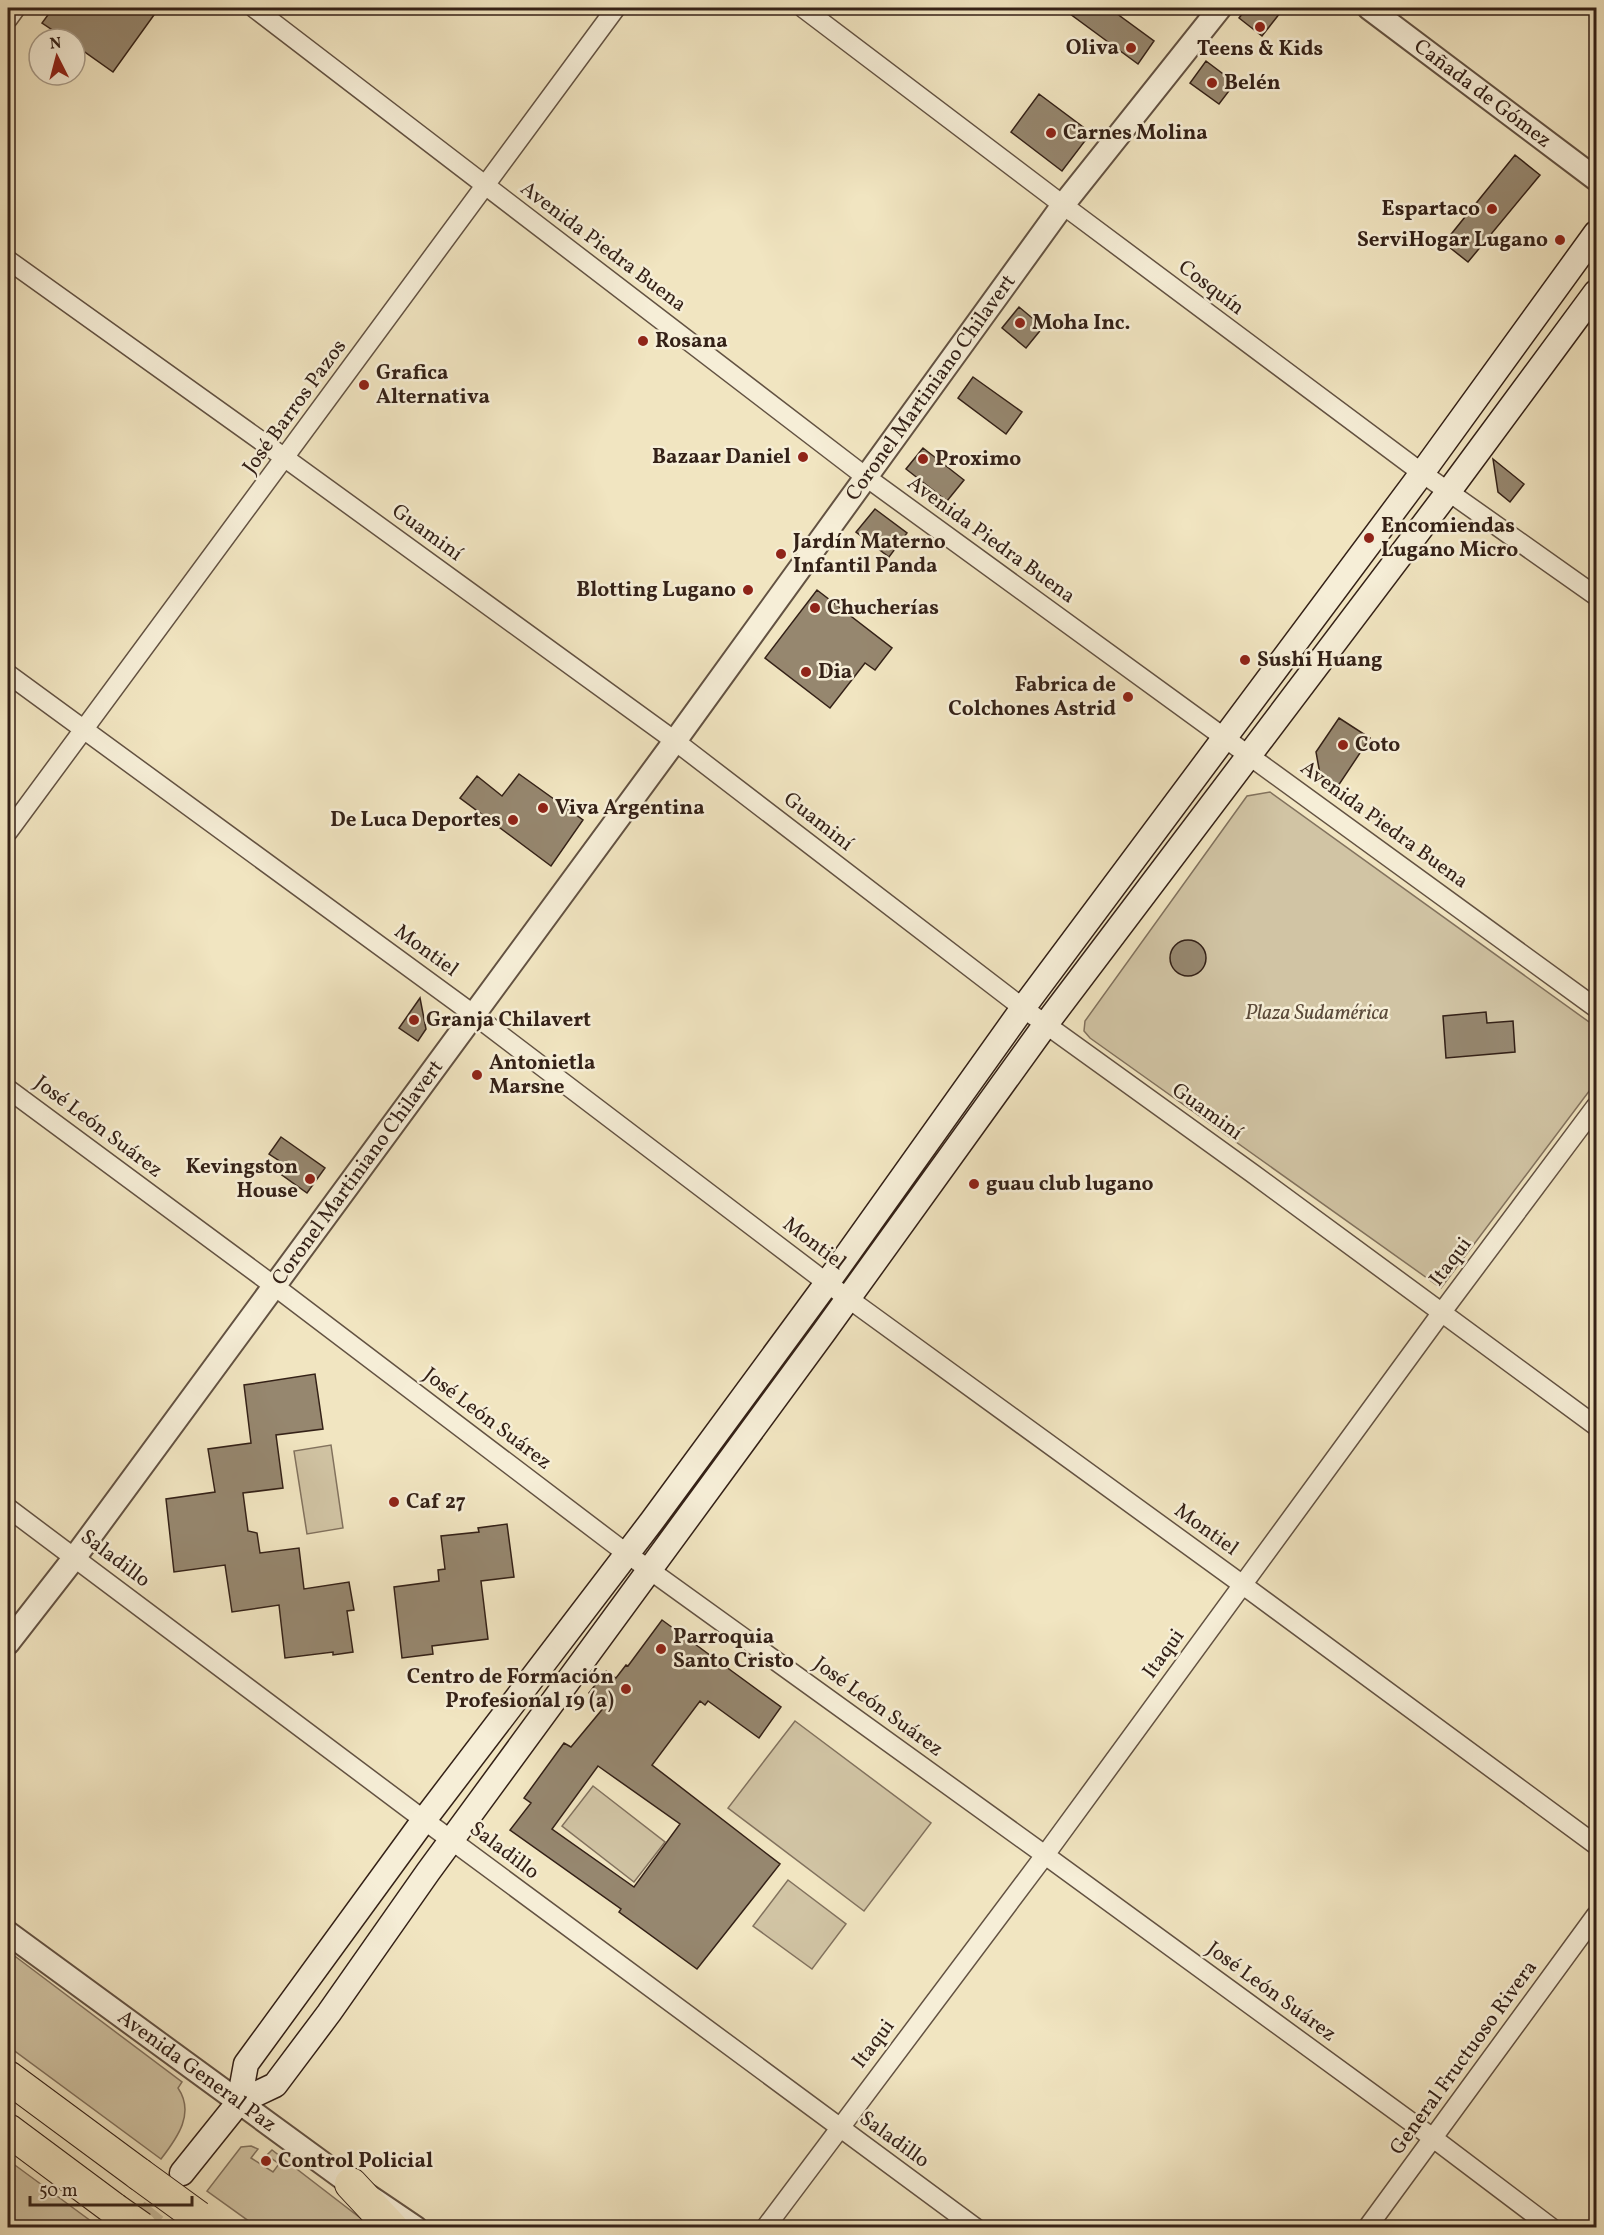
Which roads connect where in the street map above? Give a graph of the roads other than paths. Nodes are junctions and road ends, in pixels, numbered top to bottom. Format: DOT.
graph roads {
  1 [pos="16,8"];
  2 [pos="254,8"];
  3 [pos="616,8"];
  4 [pos="803,8"];
  5 [pos="1220,8"];
  6 [pos="1369,8"];
  7 [pos="8,19"];
  8 [pos="1596,179"];
  9 [pos="485,185"];
  10 [pos="1062,205"];
  11 [pos="1596,233"];
  12 [pos="8,260"];
  13 [pos="1596,292"];
  14 [pos="285,458"];
  15 [pos="1422,473"];
  16 [pos="866,477"];
  17 [pos="1449,492"];
  18 [pos="1596,597"];
  19 [pos="8,674"];
  20 [pos="84,728"];
  21 [pos="1224,737"];
  22 [pos="675,741"];
  23 [pos="1249,755"];
  24 [pos="8,832"];
  25 [pos="1023,1008"];
  26 [pos="1596,1008"];
  27 [pos="473,1014"];
  28 [pos="1046,1024"];
  29 [pos="8,1089"];
  30 [pos="1596,1106"];
  31 [pos="827,1283"];
  32 [pos="273,1285"];
  33 [pos="849,1298"];
  34 [pos="1442,1312"];
  35 [pos="1596,1426"];
  36 [pos="8,1508"];
  37 [pos="626,1553"];
  38 [pos="75,1557"];
  39 [pos="650,1570"];
  40 [pos="1243,1585"];
  41 [pos="8,1643"];
  42 [pos="424,1820"];
  43 [pos="452,1841"];
  44 [pos="1596,1845"];
  45 [pos="1045,1855"];
  46 [pos="1596,1915"];
  47 [pos="8,1932"];
  48 [pos="8,2077"];
  49 [pos="239,2102"];
  50 [pos="839,2128"];
  51 [pos="8,2130"];
  52 [pos="1433,2138"];
  53 [pos="182,2173"];
  54 [pos="351,2184"];
  55 [pos="205,2222"];
  56 [pos="141,2228"];
  57 [pos="392,2228"];
  58 [pos="416,2228"];
  59 [pos="765,2228"];
  60 [pos="976,2228"];
  61 [pos="1367,2228"];
  62 [pos="1552,2228"];
  1 -- 7 [label="street"];
  2 -- 9 [label="street, Avenida Piedra Buena"];
  3 -- 9 [label="street, José Barros Pazos"];
  4 -- 10 [label="street, Cosquín"];
  5 -- 10 [label="street, Coronel Martiniano Chilavert"];
  6 -- 8 [label="street, Cañada de Gómez"];
  9 -- 14 [label="street, José Barros Pazos"];
  9 -- 16 [label="street, Avenida Piedra Buena"];
  10 -- 15 [label="street, Cosquín"];
  10 -- 16 [label="street, Coronel Martiniano Chilavert"];
  11 -- 15 [label="main road"];
  12 -- 14 [label="street, Guaminí"];
  13 -- 17 [label="main road"];
  14 -- 20 [label="street, José Barros Pazos"];
  14 -- 22 [label="street, Guaminí"];
  15 -- 17 [label="street, Cosquín"];
  15 -- 21 [label="main road"];
  16 -- 21 [label="street, Avenida Piedra Buena"];
  16 -- 22 [label="street, Coronel Martiniano Chilavert"];
  17 -- 18 [label="street, Cosquín"];
  17 -- 23 [label="main road"];
  19 -- 20 [label="street, Montiel"];
  20 -- 24 [label="street, José Barros Pazos"];
  20 -- 27 [label="street, Montiel"];
  21 -- 23 [label="street, Avenida Piedra Buena"];
  21 -- 25 [label="main road"];
  22 -- 25 [label="street, Guaminí"];
  22 -- 27 [label="street, Coronel Martiniano Chilavert"];
  23 -- 26 [label="street, Avenida Piedra Buena"];
  23 -- 28 [label="main road"];
  25 -- 28 [label="street, Guaminí"];
  25 -- 31 [label="main road"];
  27 -- 31 [label="street, Montiel"];
  27 -- 32 [label="street, Coronel Martiniano Chilavert"];
  28 -- 33 [label="main road"];
  28 -- 34 [label="street, Guaminí"];
  29 -- 32 [label="street, José León Suárez"];
  30 -- 34 [label="street, Itaqui"];
  31 -- 33 [label="street, Montiel"];
  31 -- 37 [label="main road"];
  32 -- 37 [label="street, José León Suárez"];
  32 -- 38 [label="street, Coronel Martiniano Chilavert"];
  33 -- 39 [label="main road"];
  33 -- 40 [label="street, Montiel"];
  34 -- 35 [label="street, Guaminí"];
  34 -- 40 [label="street, Itaqui"];
  36 -- 38 [label="street, Saladillo"];
  37 -- 39 [label="street, José León Suárez"];
  37 -- 42 [label="main road"];
  38 -- 41 [label="street, Coronel Martiniano Chilavert"];
  38 -- 42 [label="street, Saladillo"];
  39 -- 43 [label="main road"];
  39 -- 45 [label="street, José León Suárez"];
  40 -- 44 [label="street, Montiel"];
  40 -- 45 [label="street, Itaqui"];
  42 -- 43 [label="street, Saladillo"];
  42 -- 49 [label="main road"];
  43 -- 49 [label="main road"];
  43 -- 50 [label="street, Saladillo"];
  45 -- 50 [label="street, Itaqui"];
  45 -- 52 [label="street, José León Suárez"];
  46 -- 52 [label="street, General Fructuoso Rivera"];
  47 -- 49 [label="street, Avenida General Paz"];
  48 -- 55 [label="highway, bridge"];
  49 -- 53 [label="main road"];
  49 -- 54 [label="street, Avenida General Paz"];
  50 -- 59 [label="street, Itaqui"];
  50 -- 60 [label="street, Saladillo"];
  51 -- 56 [label="highway, bridge"];
  52 -- 61 [label="street, General Fructuoso Rivera"];
  52 -- 62 [label="street, José León Suárez"];
  54 -- 57 [label="highway"];
  54 -- 58 [label="street, Avenida General Paz"];
}
